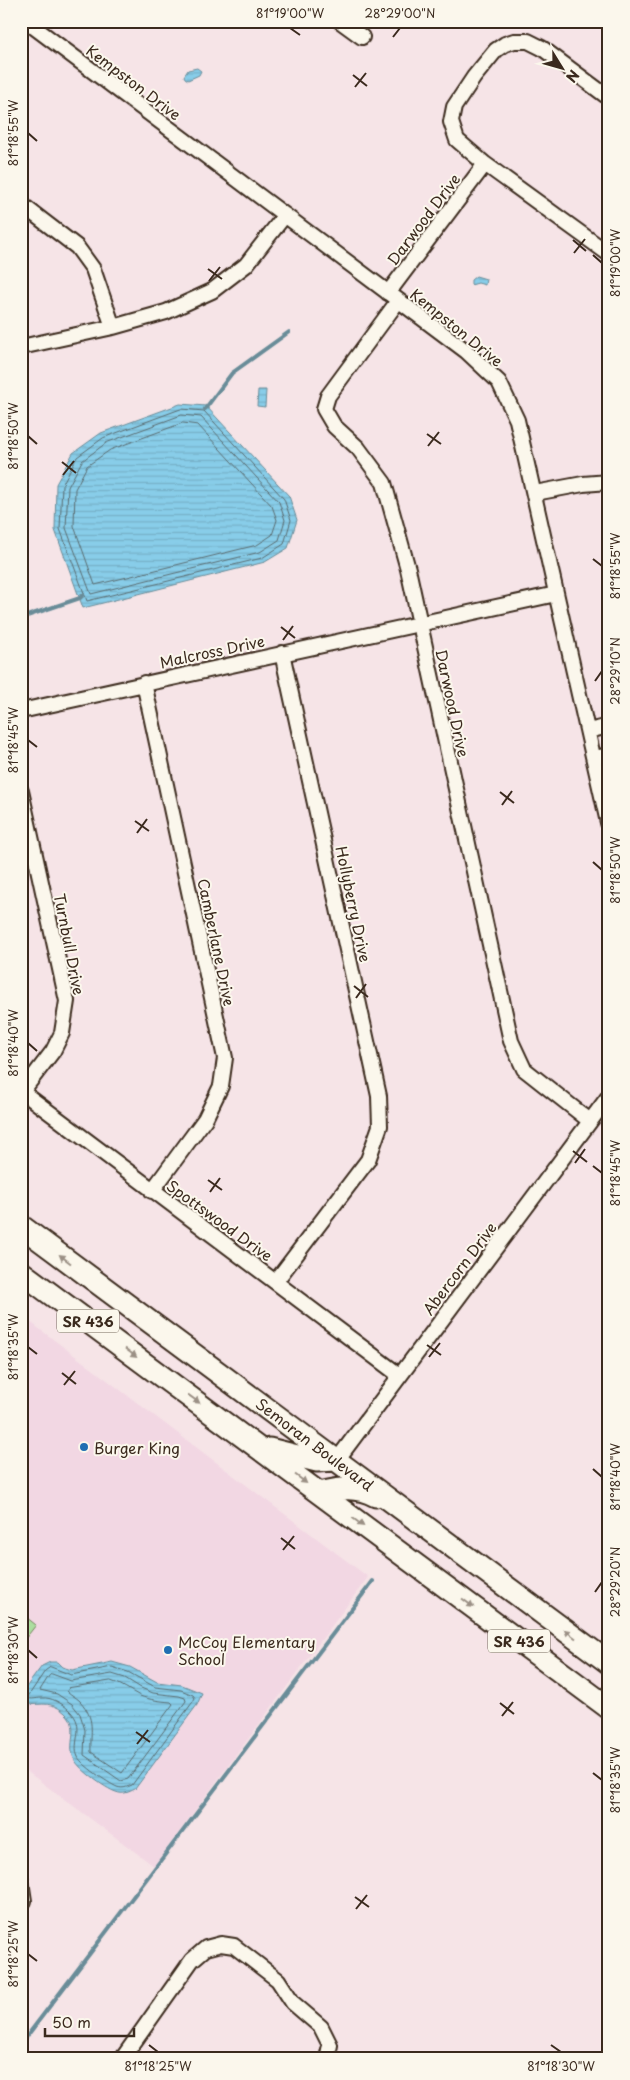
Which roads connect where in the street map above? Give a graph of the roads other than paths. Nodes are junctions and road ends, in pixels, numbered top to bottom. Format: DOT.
graph roads {
  1 [pos="26,21"];
  2 [pos="340,21"];
  3 [pos="362,37"];
  4 [pos="609,98"];
  5 [pos="484,164"];
  6 [pos="21,204"];
  7 [pos="285,215"];
  8 [pos="609,254"];
  9 [pos="393,297"];
  10 [pos="113,327"];
  11 [pos="21,346"];
  12 [pos="609,482"];
  13 [pos="535,493"];
  14 [pos="556,594"];
  15 [pos="419,623"];
  16 [pos="282,653"];
  17 [pos="144,683"];
  18 [pos="21,711"];
  19 [pos="609,726"];
  20 [pos="588,731"];
  21 [pos="609,755"];
  22 [pos="594,758"];
  23 [pos="22,799"];
  24 [pos="609,827"];
  25 [pos="22,1092"];
  26 [pos="609,1096"];
  27 [pos="590,1120"];
  28 [pos="152,1190"];
  29 [pos="21,1226"];
  30 [pos="21,1272"];
  31 [pos="276,1281"];
  32 [pos="398,1375"];
  33 [pos="255,1444"];
  34 [pos="336,1460"];
  35 [pos="320,1493"];
  36 [pos="399,1507"];
  37 [pos="609,1663"];
  38 [pos="609,1708"];
  39 [pos="21,1881"];
  40 [pos="21,1902"];
  41 [pos="126,2057"];
  42 [pos="327,2059"];
  1 -- 7 [label="street, Kempston Drive"];
  2 -- 3 [label="street"];
  4 -- 5 [label="street"];
  5 -- 8 [label="street"];
  5 -- 9 [label="street, Darwood Drive"];
  6 -- 10 [label="street"];
  7 -- 9 [label="street, Kempston Drive"];
  7 -- 10 [label="street"];
  9 -- 13 [label="street, Kempston Drive"];
  9 -- 15 [label="street, Darwood Drive"];
  10 -- 11 [label="street"];
  12 -- 13 [label="street"];
  13 -- 14 [label="street, Kempston Drive"];
  14 -- 15 [label="street, Malcross Drive"];
  14 -- 20 [label="street, Kempston Drive"];
  15 -- 16 [label="street, Malcross Drive"];
  15 -- 27 [label="street, Darwood Drive"];
  16 -- 17 [label="street, Malcross Drive"];
  16 -- 31 [label="street, Hollyberry Drive"];
  17 -- 18 [label="street, Malcross Drive"];
  17 -- 28 [label="street, Camberlane Drive"];
  19 -- 20 [label="street"];
  20 -- 22 [label="street, Kempston Drive"];
  21 -- 22 [label="street"];
  22 -- 24 [label="street, Kempston Drive"];
  23 -- 25 [label="street, Turnbull Drive"];
  25 -- 28 [label="street, Spottswood Drive"];
  26 -- 27 [label="street, Abercorn Drive"];
  27 -- 32 [label="street, Abercorn Drive"];
  28 -- 31 [label="street, Spottswood Drive"];
  34 -- 29 [label="main road, Semoran Boulevard / SR 436, one-way"];
  30 -- 33 [label="main road, SR 436, one-way"];
  31 -- 32 [label="street, Spottswood Drive"];
  32 -- 34 [label="street, Abercorn Drive"];
  33 -- 34 [label="main road"];
  33 -- 35 [label="main road, SR 436, one-way"];
  34 -- 36 [label="main road, Semoran Boulevard / SR 436"];
  35 -- 36 [label="main road"];
  35 -- 38 [label="main road, SR 436, one-way"];
  37 -- 36 [label="main road, Semoran Boulevard / SR 436, one-way"];
  39 -- 40 [label="street"];
  41 -- 42 [label="street"];
}
